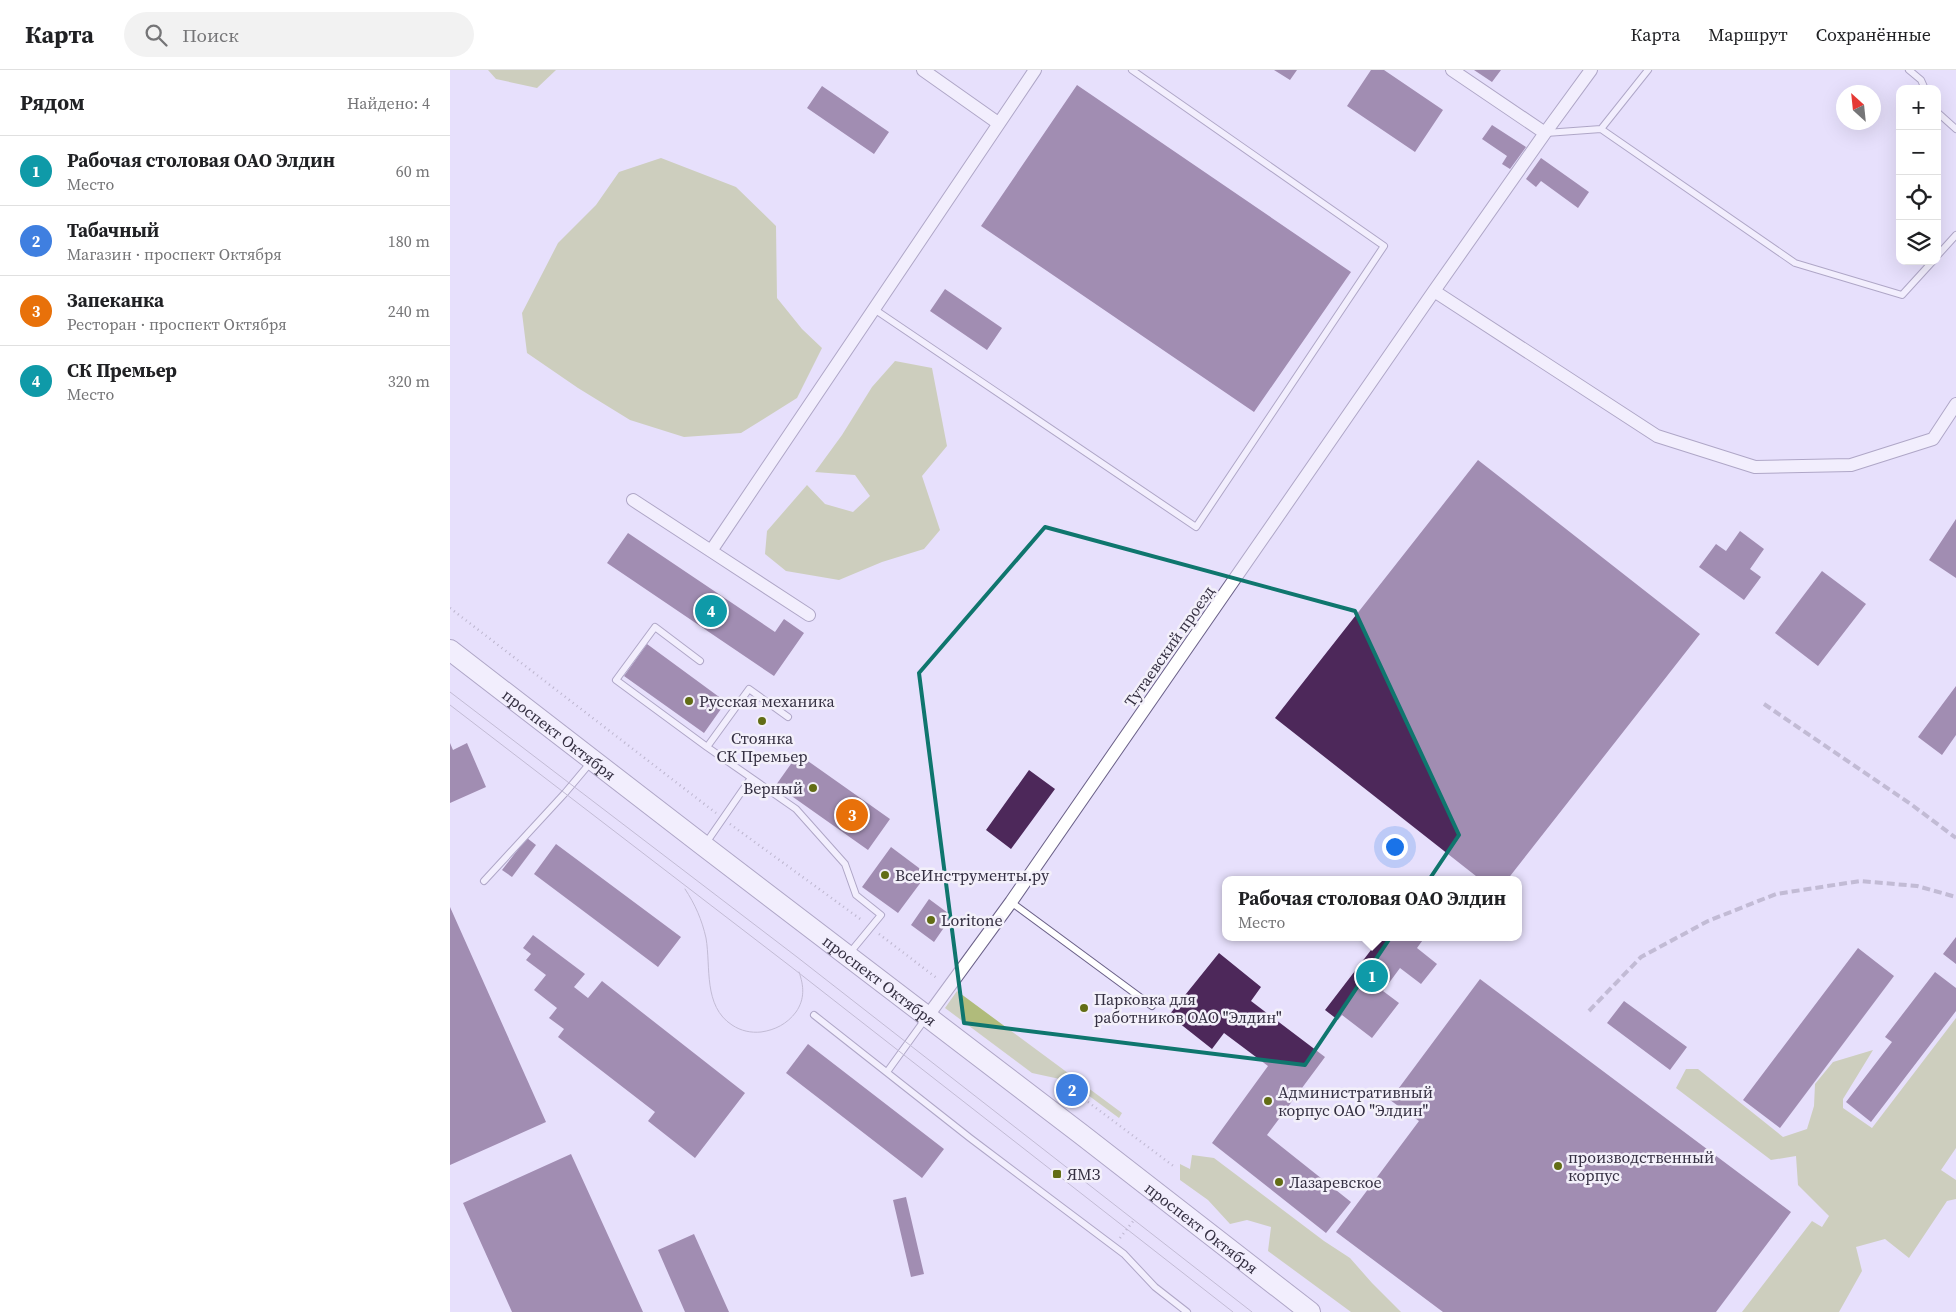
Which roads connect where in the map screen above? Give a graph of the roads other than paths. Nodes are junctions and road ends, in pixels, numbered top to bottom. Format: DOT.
graph roads {
  1 [pos="923,70"];
  2 [pos="1035,70"];
  3 [pos="1132,70"];
  4 [pos="1452,70"];
  5 [pos="1591,70"];
  6 [pos="1648,70"];
  7 [pos="1909,70"];
  8 [pos="1923,85"];
  9 [pos="1941,116"];
  10 [pos="998,123"];
  11 [pos="1601,129"];
  12 [pos="1956,129"];
  13 [pos="1544,133"];
  14 [pos="1956,235"];
  15 [pos="1941,252"];
  16 [pos="1929,265"];
  17 [pos="1434,291"];
  18 [pos="874,309"];
  19 [pos="1956,404"];
  20 [pos="633,500"];
  21 [pos="711,551"];
  22 [pos="809,615"];
  23 [pos="450,650"];
  24 [pos="700,661"];
  25 [pos="788,717"];
  26 [pos="707,747"];
  27 [pos="593,759"];
  28 [pos="751,778"];
  29 [pos="704,846"];
  30 [pos="484,881"];
  31 [pos="1011,902"];
  32 [pos="848,956"];
  33 [pos="1152,1006"];
  34 [pos="814,1015"];
  35 [pos="927,1017"];
  36 [pos="887,1072"];
  37 [pos="1188,1312"];
  38 [pos="1310,1312"];
  1 -- 10 [label="street"];
  2 -- 10 [label="street"];
  3 -- 18 [label="lane"];
  4 -- 13 [label="street"];
  5 -- 13 [label="street, Тутаевский проезд"];
  6 -- 11 [label="lane"];
  7 -- 8 [label="lane"];
  9 -- 12 [label="lane"];
  10 -- 18 [label="street"];
  11 -- 13 [label="lane"];
  11 -- 16 [label="lane"];
  13 -- 17 [label="street, Тутаевский проезд"];
  14 -- 15 [label="lane"];
  17 -- 19 [label="street"];
  17 -- 31 [label="street, Тутаевский проезд"];
  18 -- 21 [label="street"];
  20 -- 21 [label="street"];
  21 -- 22 [label="street"];
  23 -- 27 [label="main road, проспект Октября"];
  24 -- 26 [label="lane"];
  25 -- 26 [label="lane"];
  26 -- 28 [label="lane"];
  27 -- 29 [label="main road, проспект Октября"];
  27 -- 30 [label="lane"];
  28 -- 29 [label="lane"];
  28 -- 32 [label="lane"];
  29 -- 32 [label="main road, проспект Октября"];
  31 -- 33 [label="lane"];
  31 -- 35 [label="street, Тутаевский проезд"];
  32 -- 35 [label="main road, проспект Октября"];
  34 -- 36 [label="lane"];
  35 -- 36 [label="lane"];
  35 -- 38 [label="main road, проспект Октября"];
  36 -- 37 [label="lane"];
}
